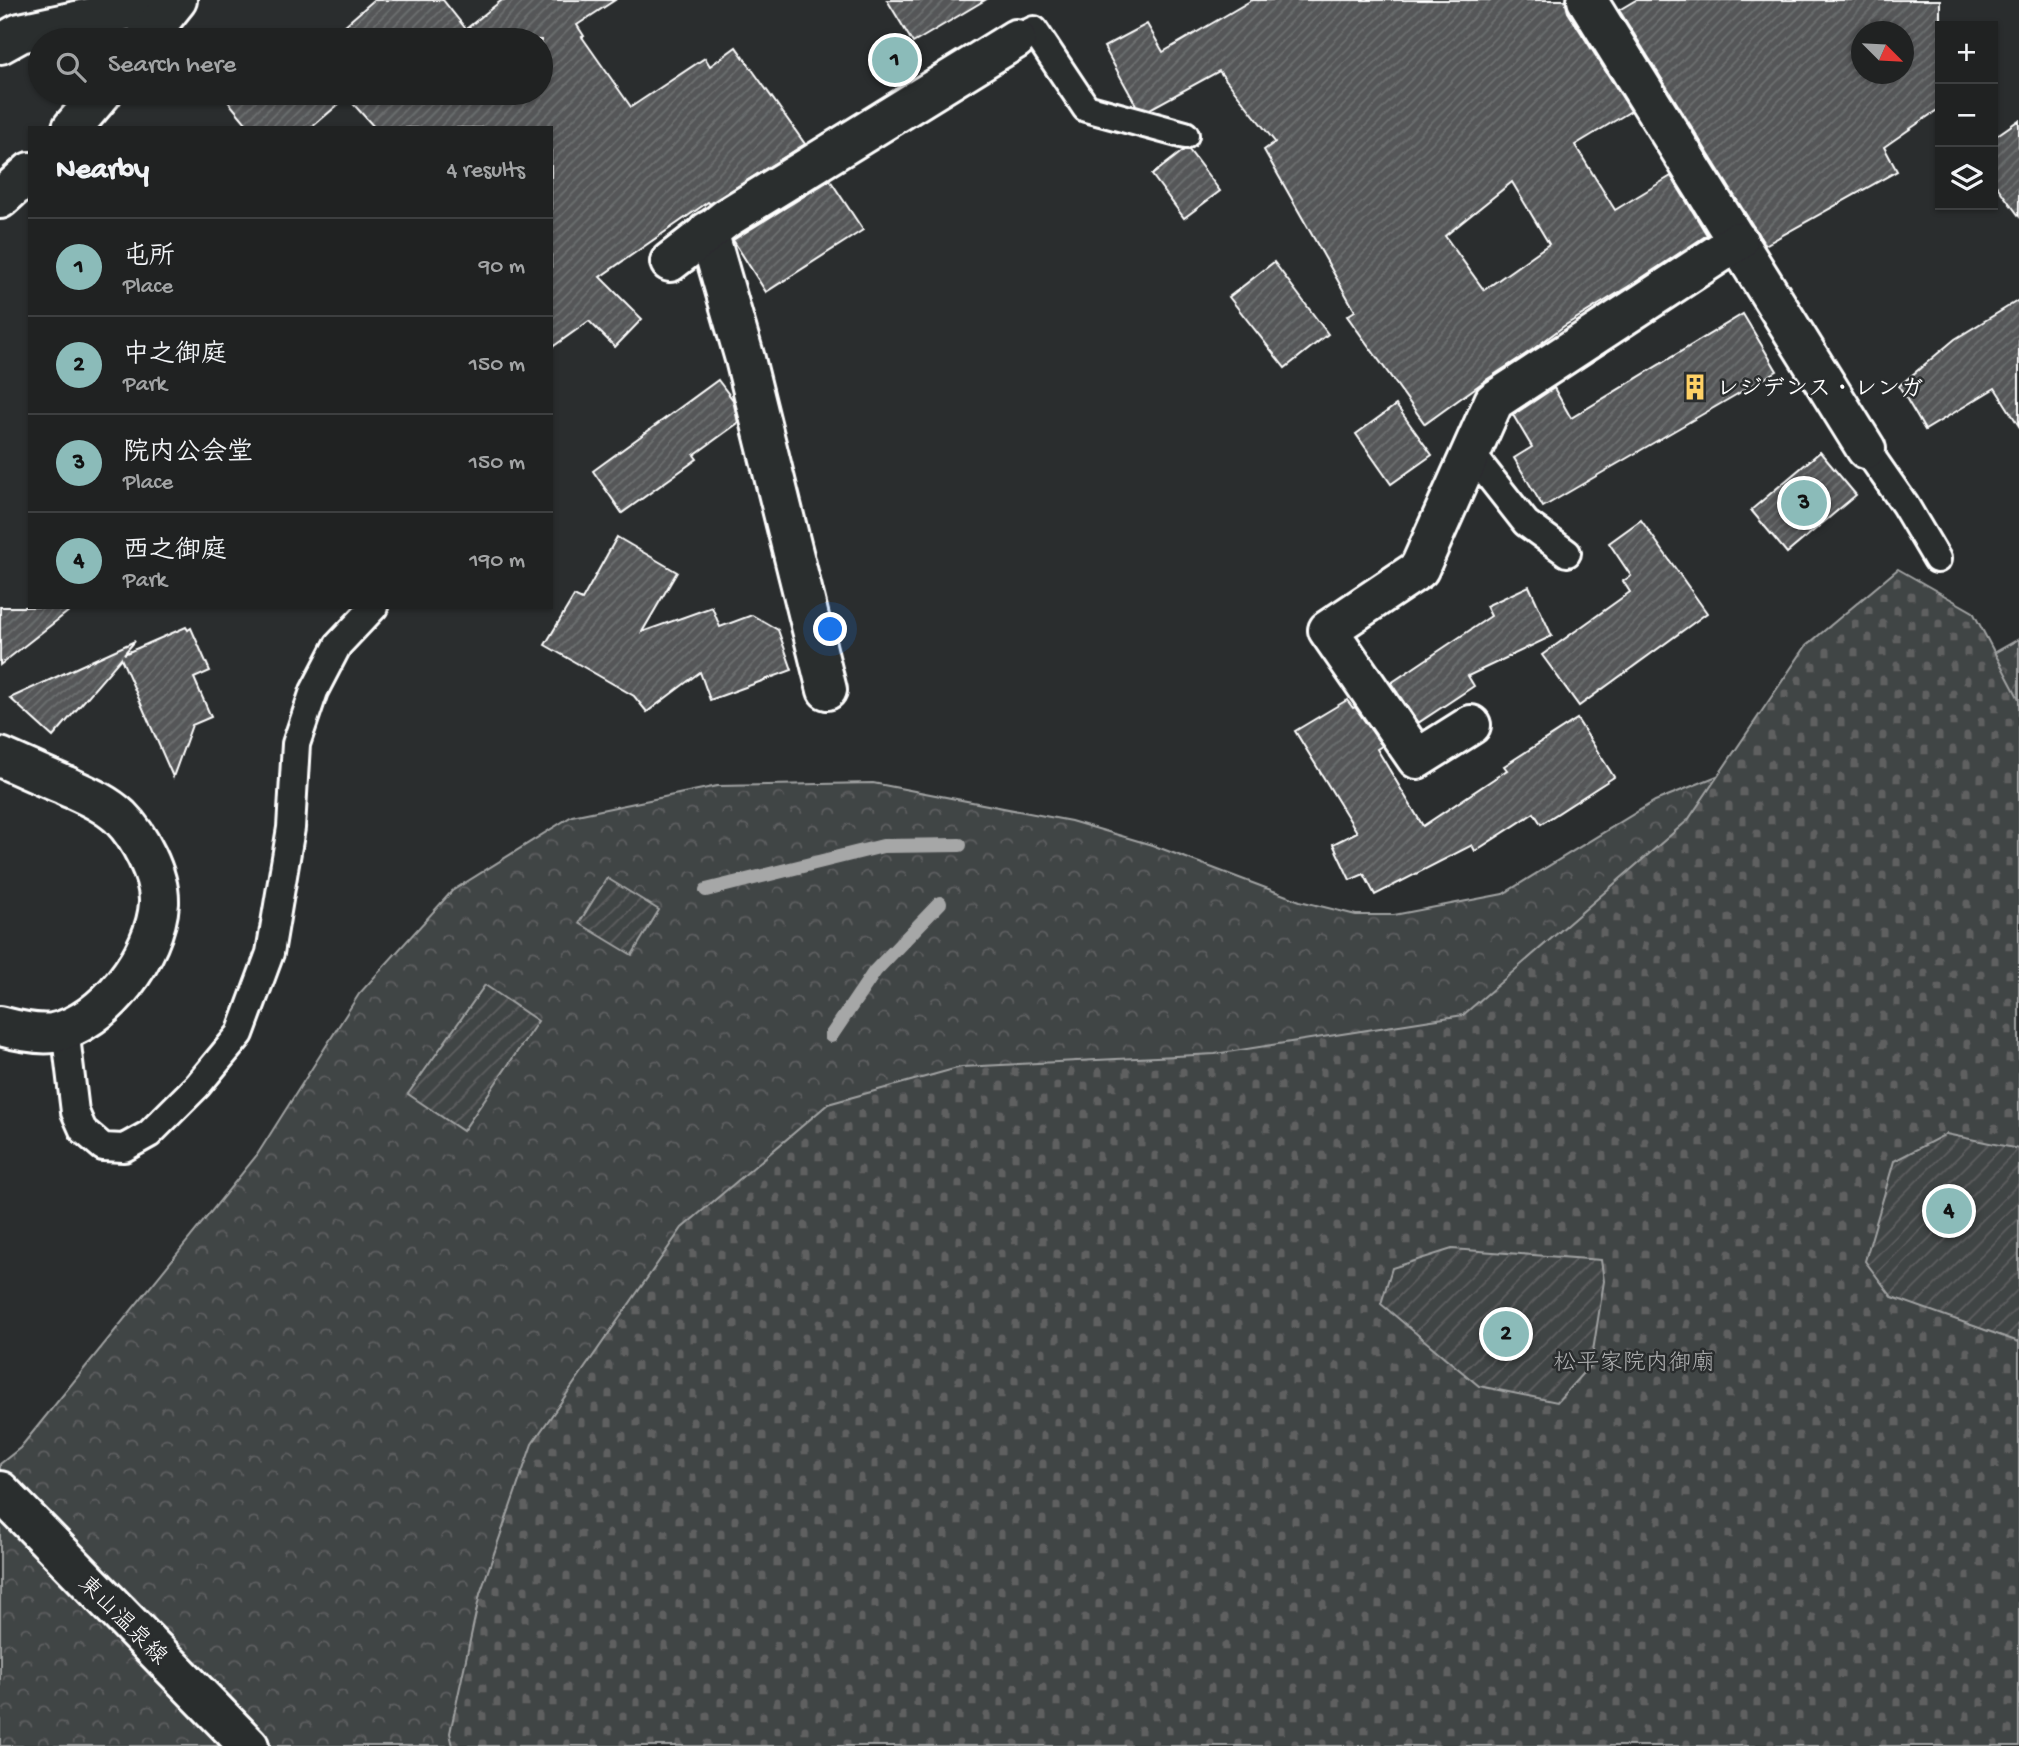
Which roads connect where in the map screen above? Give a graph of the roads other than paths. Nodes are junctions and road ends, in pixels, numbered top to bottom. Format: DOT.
graph roads {
  1 [pos="175,0"];
  2 [pos="1592,2"];
  3 [pos="43,28"];
  4 [pos="154,28"];
  5 [pos="28,31"];
  6 [pos="1016,39"];
  7 [pos="0,44"];
  8 [pos="92,105"];
  9 [pos="74,126"];
  10 [pos="1185,135"];
  11 [pos="28,174"];
  12 [pos="0,199"];
  13 [pos="708,231"];
  14 [pos="1738,241"];
  15 [pos="670,262"];
  16 [pos="1866,449"];
  17 [pos="1471,453"];
  18 [pos="1567,553"];
  19 [pos="1937,559"];
  20 [pos="372,609"];
  21 [pos="827,690"];
  22 [pos="1471,725"];
  23 [pos="0,757"];
  24 [pos="0,1026"];
  25 [pos="65,1028"];
  26 [pos="0,1491"];
  27 [pos="249,1746"];
  1 -- 3 [label="street"];
  1 -- 4 [label="street"];
  2 -- 14 [label="street"];
  5 -- 7 [label="street"];
  6 -- 10 [label="lane"];
  6 -- 13 [label="street"];
  8 -- 9 [label="street"];
  11 -- 12 [label="street"];
  13 -- 15 [label="street"];
  13 -- 21 [label="street"];
  14 -- 16 [label="street"];
  14 -- 17 [label="street"];
  16 -- 19 [label="lane"];
  17 -- 18 [label="lane"];
  17 -- 22 [label="street"];
  20 -- 25 [label="lane"];
  23 -- 25 [label="street"];
  24 -- 25 [label="street"];
  26 -- 27 [label="street, 東山温泉線"];
}
